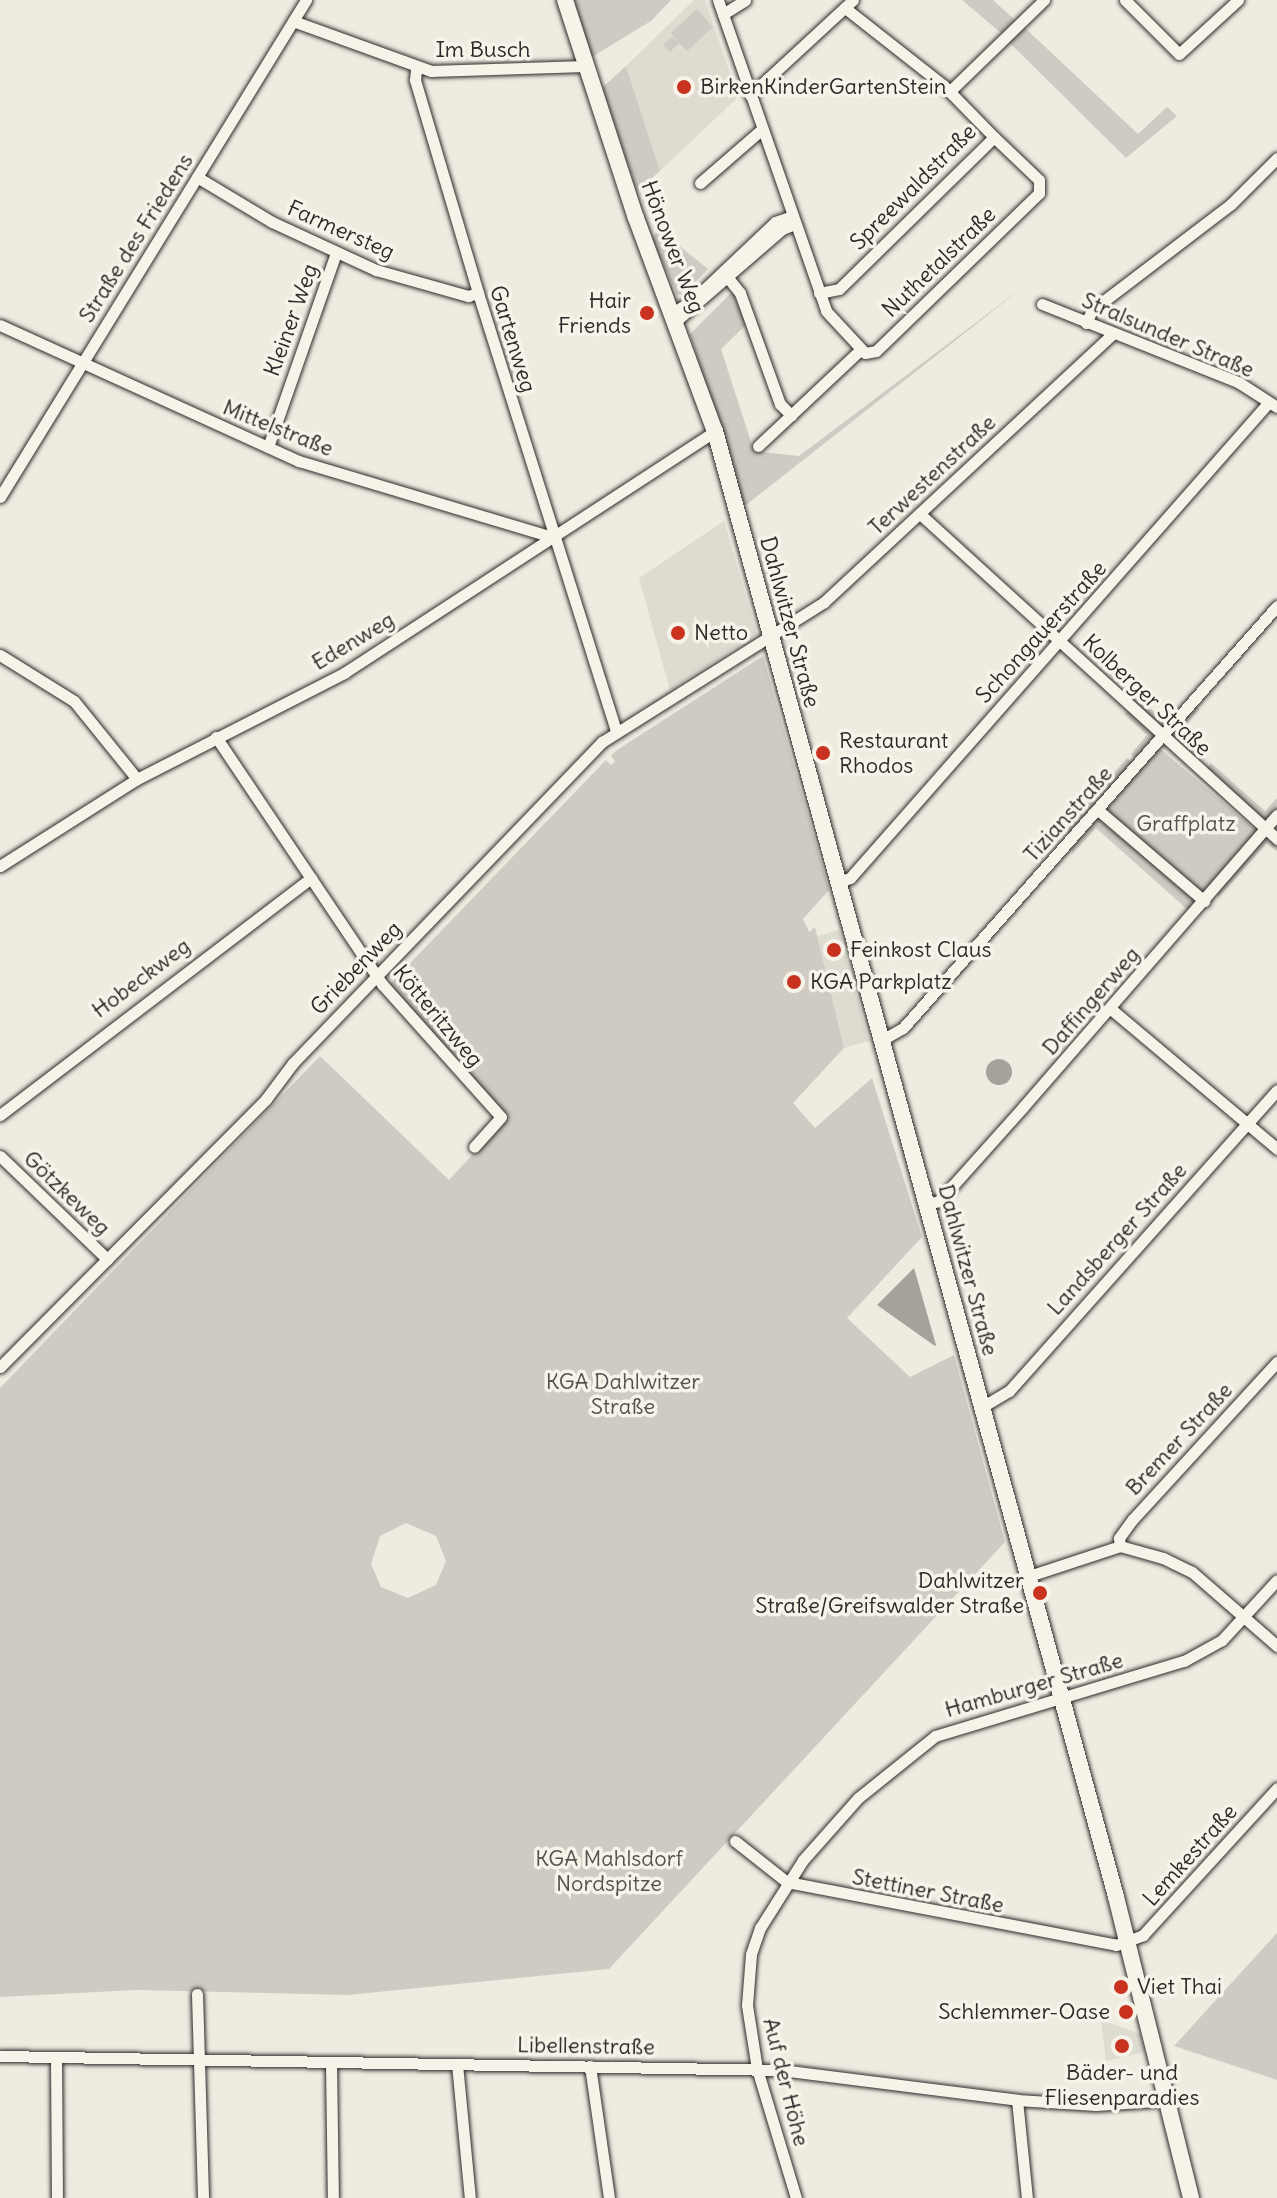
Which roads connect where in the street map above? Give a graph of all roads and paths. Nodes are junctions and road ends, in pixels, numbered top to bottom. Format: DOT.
graph roads {
  1 [pos="306,0"];
  2 [pos="565,0"];
  3 [pos="718,0"];
  4 [pos="745,0"];
  5 [pos="1044,0"];
  6 [pos="1238,0"];
  7 [pos="1131,2"];
  8 [pos="849,4"];
  9 [pos="723,14"];
  10 [pos="293,21"];
  11 [pos="585,66"];
  12 [pos="416,69"];
  13 [pos="950,91"];
  14 [pos="750,95"];
  15 [pos="761,130"];
  16 [pos="994,137"];
  17 [pos="1277,158"];
  18 [pos="197,177"];
  19 [pos="700,183"];
  20 [pos="793,220"];
  21 [pos="336,253"];
  22 [pos="728,278"];
  23 [pos="478,293"];
  24 [pos="819,293"];
  25 [pos="1042,304"];
  26 [pos="675,316"];
  27 [pos="1086,323"];
  28 [pos="0,325"];
  29 [pos="1111,335"];
  30 [pos="861,349"];
  31 [pos="82,362"];
  32 [pos="1273,405"];
  33 [pos="791,415"];
  34 [pos="715,431"];
  35 [pos="758,446"];
  36 [pos="268,447"];
  37 [pos="0,497"];
  38 [pos="737,512"];
  39 [pos="920,514"];
  40 [pos="553,537"];
  41 [pos="1277,606"];
  42 [pos="771,633"];
  43 [pos="1059,641"];
  44 [pos="0,655"];
  45 [pos="616,730"];
  46 [pos="216,737"];
  47 [pos="1163,737"];
  48 [pos="137,779"];
  49 [pos="1098,810"];
  50 [pos="1277,815"];
  51 [pos="1265,829"];
  52 [pos="1277,839"];
  53 [pos="0,866"];
  54 [pos="311,878"];
  55 [pos="839,882"];
  56 [pos="1204,901"];
  57 [pos="378,976"];
  58 [pos="1111,1009"];
  59 [pos="882,1040"];
  60 [pos="1277,1090"];
  61 [pos="0,1115"];
  62 [pos="1246,1124"];
  63 [pos="474,1147"];
  64 [pos="1277,1149"];
  65 [pos="0,1156"];
  66 [pos="927,1204"];
  67 [pos="107,1259"];
  68 [pos="1277,1362"];
  69 [pos="0,1367"];
  70 [pos="982,1407"];
  71 [pos="1120,1546"];
  72 [pos="1029,1576"];
  73 [pos="1277,1580"];
  74 [pos="1244,1616"];
  75 [pos="1277,1646"];
  76 [pos="1062,1696"];
  77 [pos="1277,1788"];
  78 [pos="735,1841"];
  79 [pos="787,1882"];
  80 [pos="1129,1942"];
  81 [pos="748,1974"];
  82 [pos="197,1994"];
  83 [pos="0,2056"];
  84 [pos="56,2057"];
  85 [pos="198,2061"];
  86 [pos="331,2062"];
  87 [pos="457,2064"];
  88 [pos="590,2066"];
  89 [pos="757,2069"];
  90 [pos="1017,2100"];
  91 [pos="1170,2100"];
  92 [pos="57,2198"];
  93 [pos="203,2198"];
  94 [pos="333,2198"];
  95 [pos="470,2198"];
  96 [pos="609,2198"];
  97 [pos="796,2198"];
  98 [pos="1027,2198"];
  99 [pos="1191,2198"];
  1 -- 10 [label="street, Straße des Friedens"];
  2 -- 11 [label="main road, Hönower Weg"];
  3 -- 9 [label="street"];
  4 -- 9 [label="street"];
  5 -- 13 [label="street"];
  6 -- 7 [label="street"];
  8 -- 13 [label="street, Spreewaldstraße"];
  8 -- 14 [label="street"];
  9 -- 14 [label="street"];
  10 -- 12 [label="street, Im Busch"];
  10 -- 18 [label="street, Straße des Friedens"];
  11 -- 12 [label="street, Im Busch"];
  11 -- 26 [label="main road, Hönower Weg"];
  12 -- 23 [label="street, Gartenweg"];
  13 -- 16 [label="street, Spreewaldstraße"];
  14 -- 15 [label="street"];
  15 -- 19 [label="street"];
  15 -- 20 [label="street"];
  16 -- 24 [label="street, Spreewaldstraße"];
  16 -- 30 [label="street, Nuthetalstraße"];
  17 -- 27 [label="street"];
  18 -- 21 [label="street, Farmersteg"];
  18 -- 31 [label="street, Straße des Friedens"];
  20 -- 22 [label="street"];
  20 -- 24 [label="street"];
  20 -- 26 [label="street"];
  21 -- 23 [label="street, Farmersteg"];
  21 -- 36 [label="street, Kleiner Weg"];
  22 -- 26 [label="street"];
  22 -- 33 [label="street"];
  23 -- 40 [label="street, Gartenweg"];
  24 -- 30 [label="street"];
  25 -- 27 [label="street, Stralsunder Straße"];
  26 -- 34 [label="main road, Hönower Weg"];
  27 -- 29 [label="street, Stralsunder Straße"];
  28 -- 31 [label="street, Mittelstraße"];
  29 -- 32 [label="street, Stralsunder Straße"];
  29 -- 39 [label="street, Terwestenstraße"];
  30 -- 33 [label="street"];
  31 -- 36 [label="street, Mittelstraße"];
  31 -- 37 [label="street, Straße des Friedens"];
  32 -- 43 [label="street, Schongauerstraße"];
  33 -- 35 [label="street"];
  34 -- 38 [label="main road, Hönower Weg"];
  34 -- 40 [label="street, Edenweg"];
  36 -- 40 [label="street, Mittelstraße"];
  38 -- 42 [label="main road, Dahlwitzer Straße"];
  39 -- 42 [label="street, Terwestenstraße"];
  39 -- 43 [label="street, Kolberger Straße"];
  40 -- 45 [label="street, Gartenweg"];
  40 -- 46 [label="street, Edenweg"];
  41 -- 47 [label="street, Tizianstraße"];
  42 -- 45 [label="street, Griebenweg"];
  42 -- 55 [label="main road, Dahlwitzer Straße"];
  43 -- 47 [label="street, Kolberger Straße"];
  43 -- 55 [label="street, Schongauerstraße"];
  44 -- 48 [label="street"];
  45 -- 57 [label="street, Griebenweg"];
  46 -- 48 [label="street, Edenweg"];
  46 -- 54 [label="street, Kötteritzweg"];
  47 -- 49 [label="street, Tizianstraße"];
  47 -- 51 [label="street, Kolberger Straße"];
  48 -- 53 [label="street, Edenweg"];
  49 -- 56 [label="street"];
  49 -- 59 [label="street, Tizianstraße"];
  50 -- 51 [label="street, Daffingerweg"];
  51 -- 52 [label="street, Kolberger Straße"];
  51 -- 56 [label="street, Daffingerweg"];
  54 -- 57 [label="street, Kötteritzweg"];
  54 -- 61 [label="street, Hobeckweg"];
  55 -- 59 [label="main road, Dahlwitzer Straße"];
  56 -- 58 [label="street, Daffingerweg"];
  57 -- 63 [label="street, Kötteritzweg"];
  57 -- 67 [label="street, Griebenweg"];
  58 -- 62 [label="street"];
  58 -- 66 [label="street, Daffingerweg"];
  59 -- 66 [label="main road, Dahlwitzer Straße"];
  60 -- 62 [label="street, Landsberger Straße"];
  62 -- 64 [label="street"];
  62 -- 70 [label="street, Landsberger Straße"];
  65 -- 67 [label="street, Götzkeweg"];
  66 -- 70 [label="main road, Dahlwitzer Straße"];
  67 -- 69 [label="street, Griebenweg"];
  68 -- 71 [label="street, Bremer Straße"];
  70 -- 72 [label="main road, Dahlwitzer Straße"];
  71 -- 72 [label="street"];
  71 -- 74 [label="street"];
  72 -- 76 [label="main road, Dahlwitzer Straße"];
  73 -- 74 [label="street, Hamburger Straße"];
  74 -- 75 [label="street"];
  74 -- 76 [label="street, Hamburger Straße"];
  76 -- 79 [label="street, Hamburger Straße"];
  76 -- 80 [label="main road, Dahlwitzer Straße"];
  77 -- 80 [label="street, Lemkestraße"];
  78 -- 79 [label="street, Stettiner Straße"];
  79 -- 80 [label="street, Stettiner Straße"];
  79 -- 81 [label="street, Hamburger Straße"];
  80 -- 91 [label="main road, Dahlwitzer Straße"];
  81 -- 89 [label="street, Auf der Höhe"];
  82 -- 85 [label="street"];
  83 -- 84 [label="street, Libellenstraße"];
  84 -- 85 [label="street, Libellenstraße"];
  84 -- 92 [label="street"];
  85 -- 86 [label="street, Libellenstraße"];
  85 -- 93 [label="street"];
  86 -- 87 [label="street, Libellenstraße"];
  86 -- 94 [label="street"];
  87 -- 88 [label="street, Libellenstraße"];
  87 -- 95 [label="street"];
  88 -- 89 [label="street, Libellenstraße"];
  88 -- 96 [label="street"];
  89 -- 90 [label="street, Libellenstraße"];
  89 -- 97 [label="street, Auf der Höhe"];
  90 -- 91 [label="street, Libellenstraße"];
  90 -- 98 [label="street"];
  91 -- 99 [label="main road, Dahlwitzer Straße"];
}
